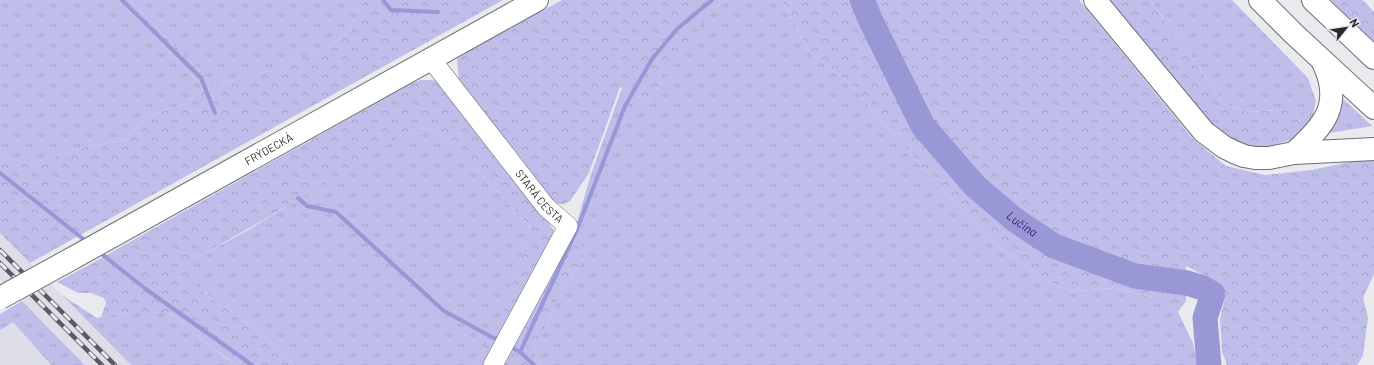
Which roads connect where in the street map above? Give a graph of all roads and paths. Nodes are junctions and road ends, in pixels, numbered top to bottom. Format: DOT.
graph roads {
  1 [pos="537,0"];
  2 [pos="1095,0"];
  3 [pos="1260,0"];
  4 [pos="1313,0"];
  5 [pos="1294,34"];
  6 [pos="1374,58"];
  7 [pos="431,59"];
  8 [pos="1374,108"];
  9 [pos="1374,149"];
  10 [pos="1294,154"];
  11 [pos="0,298"];
  12 [pos="493,365"];
  1 -- 7 [label="main road, FRÝDECKÁ"];
  2 -- 10 [label="main road"];
  3 -- 5 [label="main road"];
  4 -- 6 [label="main road"];
  5 -- 8 [label="main road"];
  5 -- 10 [label="main road"];
  7 -- 11 [label="main road, FRÝDECKÁ, bridge"];
  7 -- 12 [label="street, STARÁ CESTA"];
  9 -- 10 [label="main road"];
}
